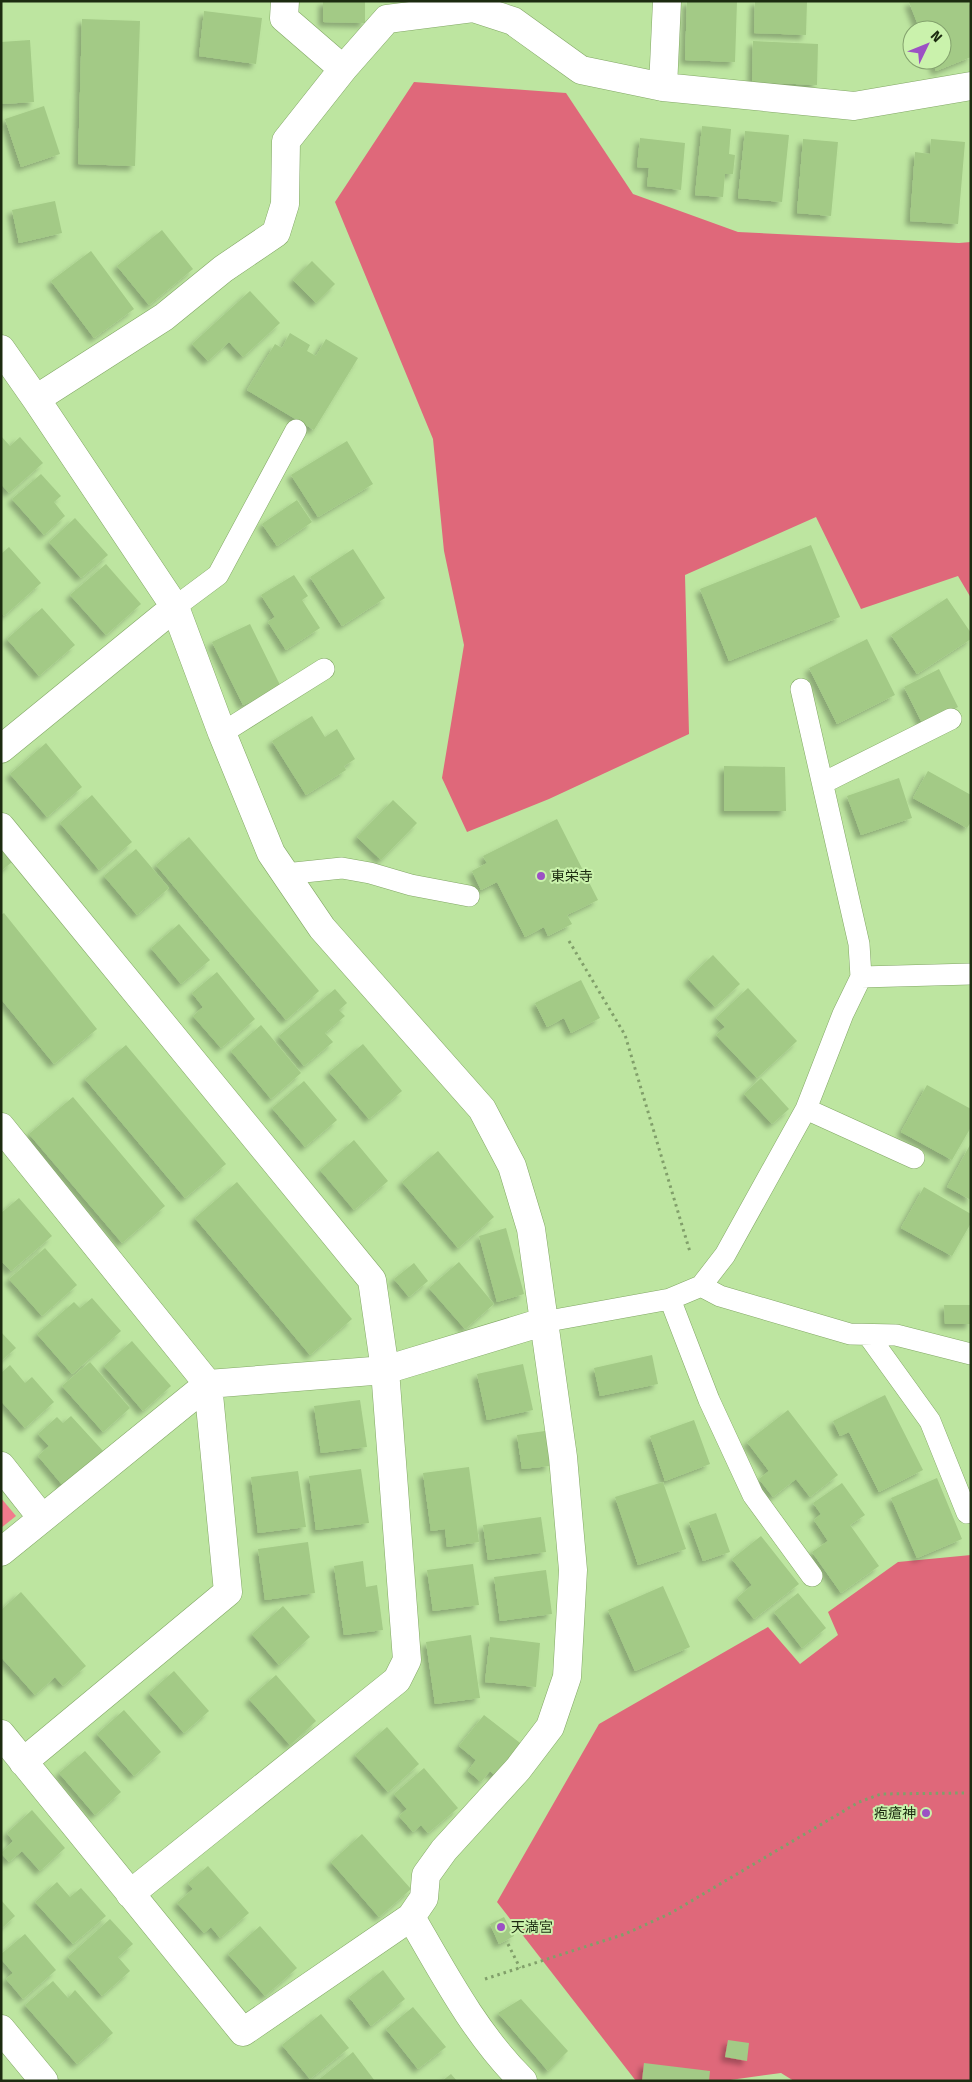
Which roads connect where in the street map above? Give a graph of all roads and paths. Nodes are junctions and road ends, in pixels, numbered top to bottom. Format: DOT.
graph roads {
  1 [pos="285,1"];
  2 [pos="667,1"];
  3 [pos="473,5"];
  4 [pos="342,69"];
  5 [pos="971,86"];
  6 [pos="663,87"];
  7 [pos="1,349"];
  8 [pos="36,399"];
  9 [pos="296,430"];
  10 [pos="175,607"];
  11 [pos="324,669"];
  12 [pos="801,689"];
  13 [pos="951,719"];
  14 [pos="222,733"];
  15 [pos="1,749"];
  16 [pos="823,783"];
  17 [pos="1,827"];
  18 [pos="285,874"];
  19 [pos="469,896"];
  20 [pos="569,941"];
  21 [pos="971,974"];
  22 [pos="862,977"];
  23 [pos="806,1109"];
  24 [pos="1,1127"];
  25 [pos="914,1158"];
  26 [pos="701,1286"];
  27 [pos="670,1299"];
  28 [pos="543,1322"];
  29 [pos="868,1335"];
  30 [pos="971,1354"];
  31 [pos="385,1370"];
  32 [pos="208,1384"];
  33 [pos="1,1466"];
  34 [pos="967,1513"];
  35 [pos="42,1518"];
  36 [pos="1,1552"];
  37 [pos="812,1576"];
  38 [pos="1,1734"];
  39 [pos="23,1762"];
  40 [pos="964,1793"];
  41 [pos="130,1894"];
  42 [pos="411,1917"];
  43 [pos="508,1944"];
  44 [pos="520,1968"];
  45 [pos="483,1980"];
  46 [pos="1,2029"];
  47 [pos="44,2081"];
  48 [pos="523,2081"];
  1 -- 4 [label="street"];
  2 -- 6 [label="street"];
  3 -- 4 [label="street"];
  3 -- 6 [label="street"];
  4 -- 8 [label="street"];
  5 -- 6 [label="street"];
  7 -- 8 [label="street"];
  8 -- 10 [label="street"];
  9 -- 10 [label="lane"];
  10 -- 14 [label="street"];
  10 -- 15 [label="street"];
  11 -- 14 [label="lane"];
  12 -- 16 [label="lane"];
  13 -- 16 [label="lane"];
  14 -- 18 [label="street"];
  16 -- 22 [label="lane"];
  17 -- 31 [label="street"];
  18 -- 19 [label="lane"];
  18 -- 28 [label="street"];
  20 -- 26 [label="path"];
  21 -- 22 [label="lane"];
  22 -- 23 [label="lane"];
  23 -- 25 [label="lane"];
  23 -- 26 [label="lane"];
  24 -- 32 [label="street"];
  26 -- 27 [label="lane"];
  26 -- 29 [label="lane"];
  27 -- 28 [label="lane"];
  27 -- 37 [label="lane"];
  28 -- 31 [label="street"];
  28 -- 42 [label="street"];
  29 -- 30 [label="lane"];
  29 -- 34 [label="lane"];
  31 -- 32 [label="street"];
  31 -- 41 [label="street"];
  32 -- 35 [label="street"];
  32 -- 39 [label="street"];
  33 -- 35 [label="street"];
  35 -- 36 [label="street"];
  38 -- 39 [label="street"];
  39 -- 41 [label="street"];
  40 -- 44 [label="path"];
  41 -- 42 [label="street"];
  42 -- 48 [label="street"];
  43 -- 44 [label="path"];
  44 -- 45 [label="path"];
  46 -- 47 [label="street"];
}
